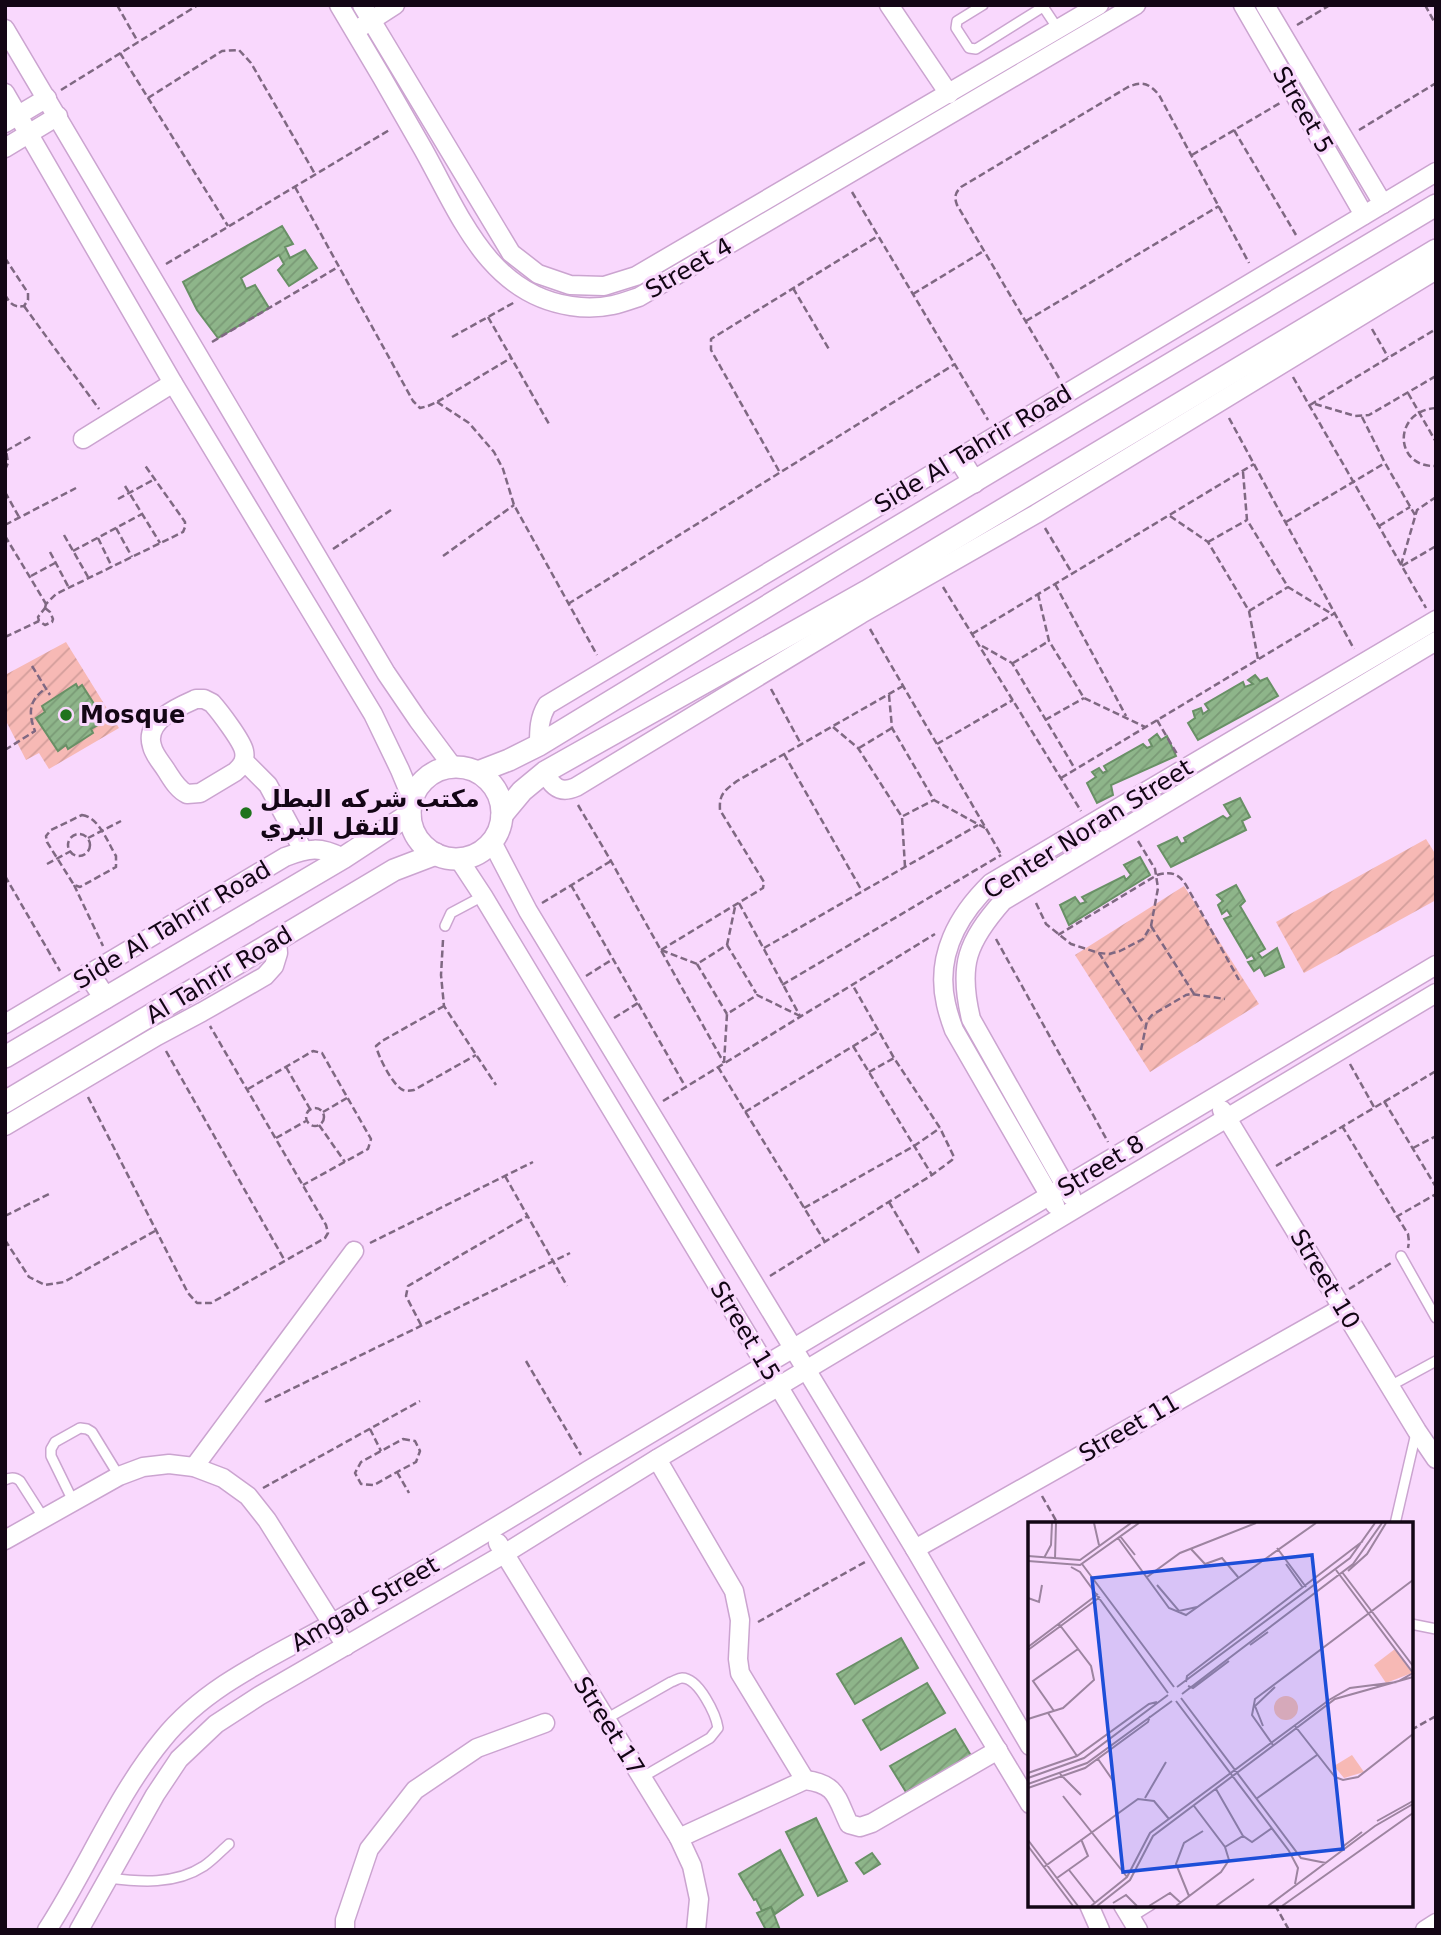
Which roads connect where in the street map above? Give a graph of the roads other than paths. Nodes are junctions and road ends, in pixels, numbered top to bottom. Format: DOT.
graph roads {
  1 [pos="340,5"];
  2 [pos="395,5"];
  3 [pos="889,5"];
  4 [pos="983,5"];
  5 [pos="1099,5"];
  6 [pos="1136,5"];
  7 [pos="1243,5"];
  8 [pos="1265,5"];
  9 [pos="1042,6"];
  10 [pos="366,13"];
  11 [pos="5,29"];
  12 [pos="1058,29"];
  13 [pos="355,30"];
  14 [pos="5,93"];
  15 [pos="949,93"];
  16 [pos="47,98"];
  17 [pos="58,116"];
  18 [pos="12,120"];
  19 [pos="29,134"];
  20 [pos="5,148"];
  21 [pos="1436,173"];
  22 [pos="1383,204"];
  23 [pos="1436,205"];
  24 [pos="1364,215"];
  25 [pos="1436,250"];
  26 [pos="1436,270"];
  27 [pos="173,383"];
  28 [pos="83,439"];
  29 [pos="959,458"];
  30 [pos="974,482"];
  31 [pos="890,587"];
  32 [pos="1435,621"];
  33 [pos="1436,641"];
  34 [pos="539,745"];
  35 [pos="244,761"];
  36 [pos="453,767"];
  37 [pos="478,772"];
  38 [pos="545,772"];
  39 [pos="411,807"];
  40 [pos="502,815"];
  41 [pos="492,842"];
  42 [pos="303,850"];
  43 [pos="436,854"];
  44 [pos="343,858"];
  45 [pos="458,859"];
  46 [pos="483,896"];
  47 [pos="445,926"];
  48 [pos="277,940"];
  49 [pos="1436,965"];
  50 [pos="89,974"];
  51 [pos="1436,993"];
  52 [pos="105,998"];
  53 [pos="5,1024"];
  54 [pos="5,1058"];
  55 [pos="1215,1098"];
  56 [pos="5,1102"];
  57 [pos="1228,1119"];
  58 [pos="5,1126"];
  59 [pos="1066,1186"];
  60 [pos="1049,1196"];
  61 [pos="1079,1208"];
  62 [pos="1062,1217"];
  63 [pos="354,1251"];
  64 [pos="1401,1256"];
  65 [pos="1339,1303"];
  66 [pos="1436,1318"];
  67 [pos="793,1348"];
  68 [pos="1436,1361"];
  69 [pos="766,1364"];
  70 [pos="807,1370"];
  71 [pos="1390,1386"];
  72 [pos="779,1387"];
  73 [pos="1417,1431"];
  74 [pos="1436,1459"];
  75 [pos="657,1460"];
  76 [pos="194,1467"];
  77 [pos="119,1476"];
  78 [pos="5,1480"];
  79 [pos="73,1501"];
  80 [pos="43,1517"];
  81 [pos="1395,1522"];
  82 [pos="491,1531"];
  83 [pos="5,1540"];
  84 [pos="915,1549"];
  85 [pos="504,1553"];
  86 [pos="332,1623"];
  87 [pos="1413,1624"];
  88 [pos="1436,1629"];
  89 [pos="346,1646"];
  90 [pos="606,1719"];
  91 [pos="545,1723"];
  92 [pos="1028,1743"];
  93 [pos="998,1750"];
  94 [pos="641,1777"];
  95 [pos="804,1780"];
  96 [pos="1028,1801"];
  97 [pos="679,1838"];
  98 [pos="229,1844"];
  99 [pos="108,1878"];
  100 [pos="1090,1907"];
  101 [pos="1148,1907"];
  102 [pos="1130,1917"];
  103 [pos="1436,1923"];
  104 [pos="47,1930"];
  105 [pos="79,1930"];
  106 [pos="345,1930"];
  107 [pos="695,1930"];
  108 [pos="1100,1930"];
  109 [pos="1425,1930"];
  1 -- 13 [label="street, Street 4"];
  2 -- 10 [label="street"];
  3 -- 15 [label="street"];
  4 -- 9 [label="lane"];
  5 -- 12 [label="street, Street 4"];
  6 -- 13 [label="street, Street 4"];
  7 -- 24 [label="street, Street 5"];
  8 -- 22 [label="street, Street 5"];
  9 -- 12 [label="lane"];
  10 -- 13 [label="street"];
  10 -- 15 [label="street, Street 4"];
  11 -- 16 [label="street"];
  12 -- 15 [label="street, Street 4"];
  14 -- 18 [label="street"];
  16 -- 17 [label="street"];
  16 -- 18 [label="street"];
  17 -- 19 [label="street"];
  17 -- 36 [label="street"];
  18 -- 19 [label="street"];
  19 -- 20 [label="street"];
  19 -- 27 [label="street"];
  21 -- 22 [label="street, Side Al Tahrir Road"];
  22 -- 24 [label="street, Side Al Tahrir Road"];
  23 -- 30 [label="street"];
  24 -- 29 [label="street, Side Al Tahrir Road"];
  25 -- 31 [label="street"];
  26 -- 31 [label="street"];
  27 -- 28 [label="street"];
  27 -- 39 [label="street"];
  29 -- 30 [label="street"];
  29 -- 34 [label="street, Side Al Tahrir Road"];
  30 -- 34 [label="street"];
  31 -- 38 [label="street"];
  31 -- 38 [label="street"];
  32 -- 60 [label="street, Center Noran Street"];
  33 -- 59 [label="street, Center Noran Street"];
  34 -- 37 [label="street"];
  35 -- 35 [label="street"];
  35 -- 42 [label="street"];
  36 -- 37 [label="street"];
  36 -- 39 [label="street"];
  37 -- 40 [label="street"];
  38 -- 40 [label="street"];
  39 -- 43 [label="street"];
  39 -- 44 [label="street, Al Tahrir Road"];
  40 -- 41 [label="street"];
  41 -- 45 [label="street"];
  41 -- 67 [label="street, Street 15"];
  42 -- 44 [label="street"];
  42 -- 50 [label="street, Side Al Tahrir Road"];
  43 -- 45 [label="street"];
  43 -- 48 [label="street, Al Tahrir Road"];
  44 -- 52 [label="street, Al Tahrir Road"];
  45 -- 46 [label="street, Street 15"];
  46 -- 47 [label="lane"];
  46 -- 69 [label="street, Street 15"];
  48 -- 56 [label="street, Al Tahrir Road"];
  48 -- 58 [label="street"];
  49 -- 55 [label="street, Street 8"];
  50 -- 52 [label="street"];
  50 -- 53 [label="street, Side Al Tahrir Road"];
  51 -- 57 [label="street, Street 8"];
  52 -- 54 [label="street, Al Tahrir Road"];
  55 -- 57 [label="street, Street 10"];
  55 -- 59 [label="street, Street 8"];
  57 -- 61 [label="street, Street 8"];
  57 -- 65 [label="street, Street 10"];
  59 -- 60 [label="street, Street 8"];
  59 -- 61 [label="street, Center Noran Street"];
  60 -- 62 [label="street, Center Noran Street"];
  60 -- 67 [label="street, Street 8"];
  61 -- 62 [label="street, Street 8"];
  62 -- 70 [label="street, Street 8"];
  63 -- 76 [label="street"];
  64 -- 66 [label="lane"];
  65 -- 71 [label="street, Street 10"];
  65 -- 84 [label="street, Street 11"];
  67 -- 69 [label="street, Street 8"];
  67 -- 70 [label="street, Street 15"];
  68 -- 71 [label="lane"];
  69 -- 72 [label="street, Street 15"];
  69 -- 82 [label="street, Amgad Street"];
  70 -- 72 [label="street, Street 8"];
  70 -- 84 [label="street, Street 15"];
  71 -- 73 [label="street, Street 10"];
  72 -- 75 [label="street, Amgad Street"];
  72 -- 93 [label="street, Street 15"];
  73 -- 74 [label="street, Street 10"];
  73 -- 81 [label="lane"];
  75 -- 85 [label="street, Amgad Street"];
  75 -- 95 [label="street"];
  76 -- 77 [label="street"];
  76 -- 86 [label="street"];
  77 -- 79 [label="street"];
  77 -- 79 [label="lane"];
  78 -- 80 [label="lane"];
  79 -- 80 [label="street"];
  80 -- 83 [label="street"];
  82 -- 85 [label="street, Street 17"];
  82 -- 86 [label="street, Amgad Street"];
  84 -- 92 [label="street, Street 15"];
  85 -- 89 [label="street, Amgad Street"];
  85 -- 90 [label="street, Street 17"];
  86 -- 89 [label="street"];
  86 -- 104 [label="street, Amgad Street"];
  87 -- 88 [label="lane"];
  89 -- 99 [label="street, Amgad Street"];
  90 -- 94 [label="street, Street 17"];
  90 -- 94 [label="lane"];
  91 -- 106 [label="street"];
  93 -- 95 [label="street"];
  93 -- 96 [label="street, Street 15"];
  94 -- 97 [label="street, Street 17"];
  95 -- 97 [label="street"];
  97 -- 107 [label="street, Street 17"];
  98 -- 99 [label="lane"];
  99 -- 105 [label="street, Amgad Street"];
  100 -- 108 [label="street"];
  101 -- 102 [label="lane"];
  103 -- 109 [label="street"];
}
